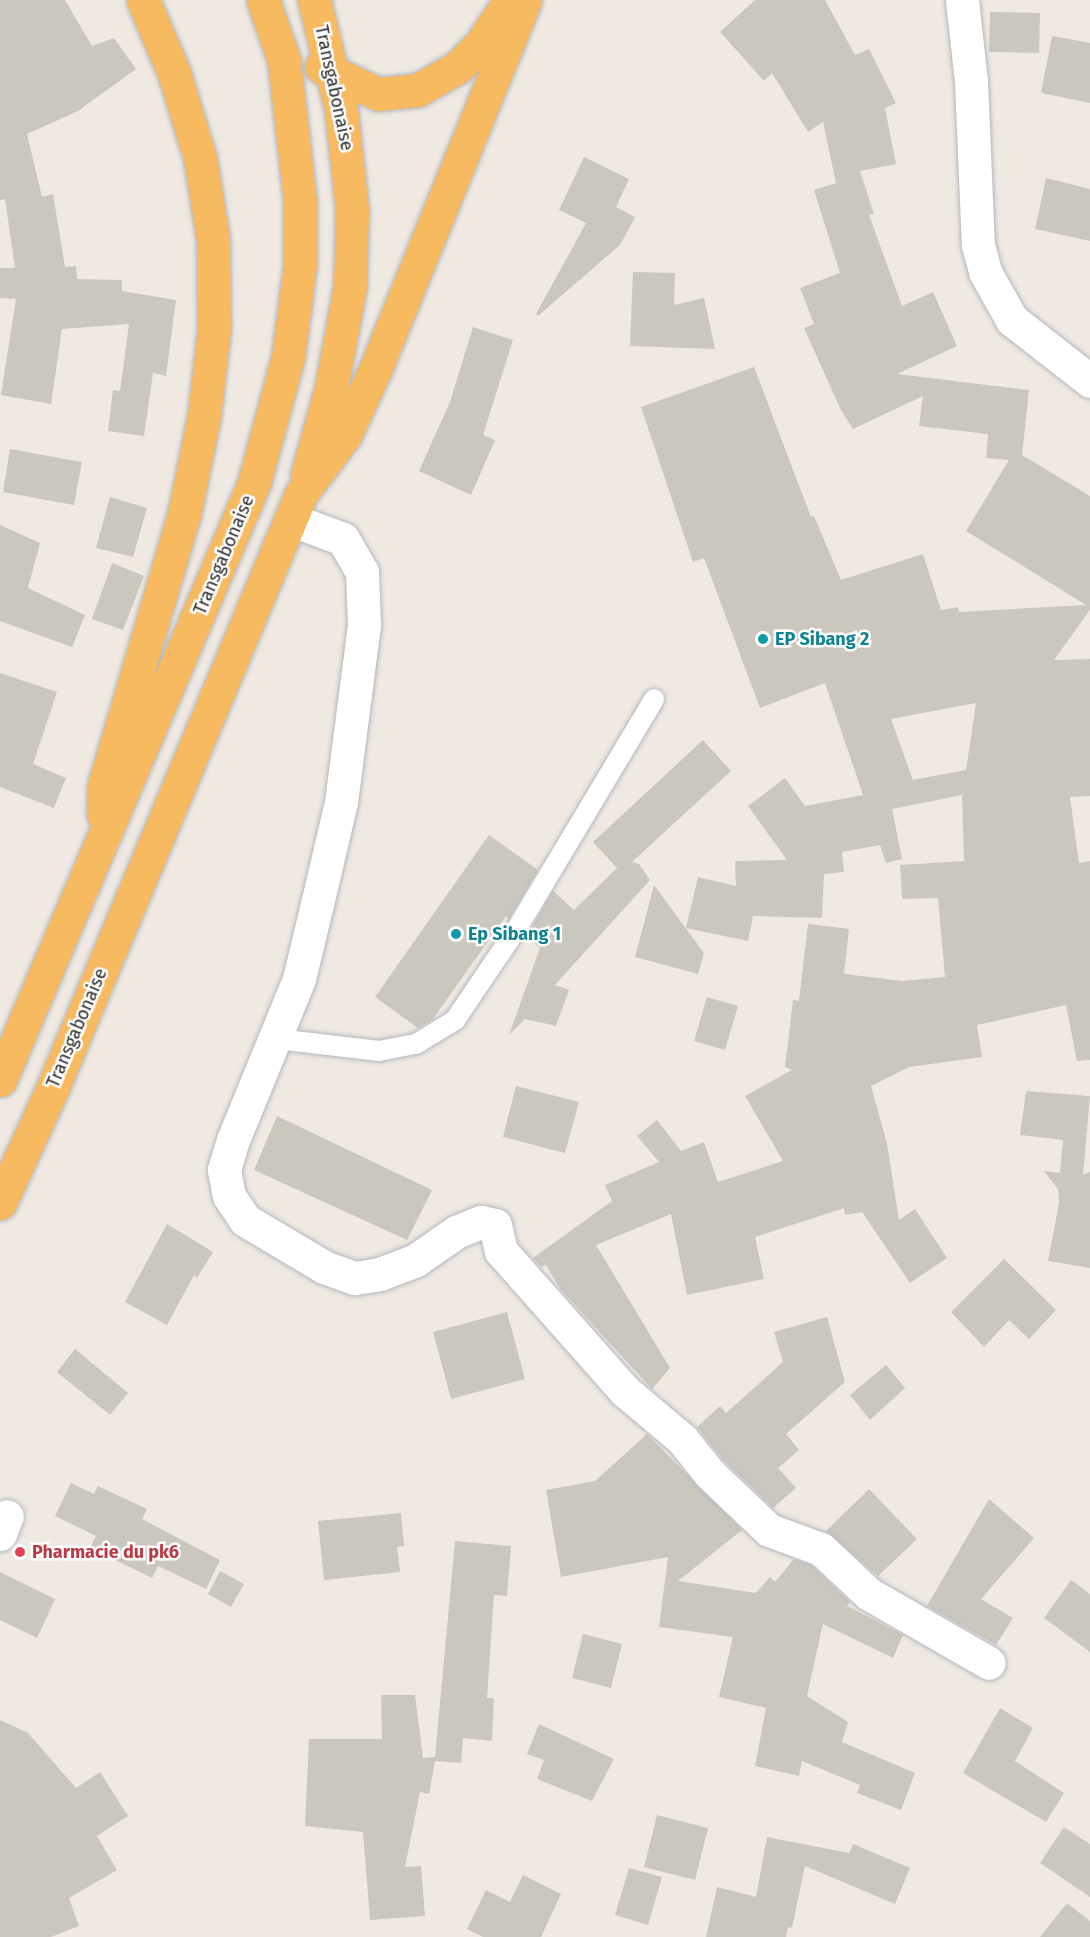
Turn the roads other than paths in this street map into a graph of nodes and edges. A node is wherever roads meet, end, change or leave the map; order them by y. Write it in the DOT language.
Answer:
graph roads {
  1 [pos="143,0"];
  2 [pos="263,0"];
  3 [pos="277,0"];
  4 [pos="314,0"];
  5 [pos="510,0"];
  6 [pos="525,0"];
  7 [pos="962,0"];
  8 [pos="335,76"];
  9 [pos="1090,381"];
  10 [pos="297,507"];
  11 [pos="654,699"];
  12 [pos="102,843"];
  13 [pos="277,1039"];
  14 [pos="0,1080"];
  15 [pos="0,1203"];
  16 [pos="989,1663"];
  1 -- 12 [label="highway"];
  2 -- 12 [label="highway, Transgabonaise"];
  3 -- 8 [label="highway"];
  4 -- 8 [label="highway, Transgabonaise"];
  5 -- 8 [label="highway"];
  6 -- 10 [label="highway"];
  7 -- 9 [label="street"];
  8 -- 10 [label="highway, Transgabonaise"];
  10 -- 13 [label="street"];
  10 -- 15 [label="highway, Transgabonaise"];
  11 -- 13 [label="lane"];
  12 -- 14 [label="highway, Transgabonaise"];
  13 -- 16 [label="street"];
}
